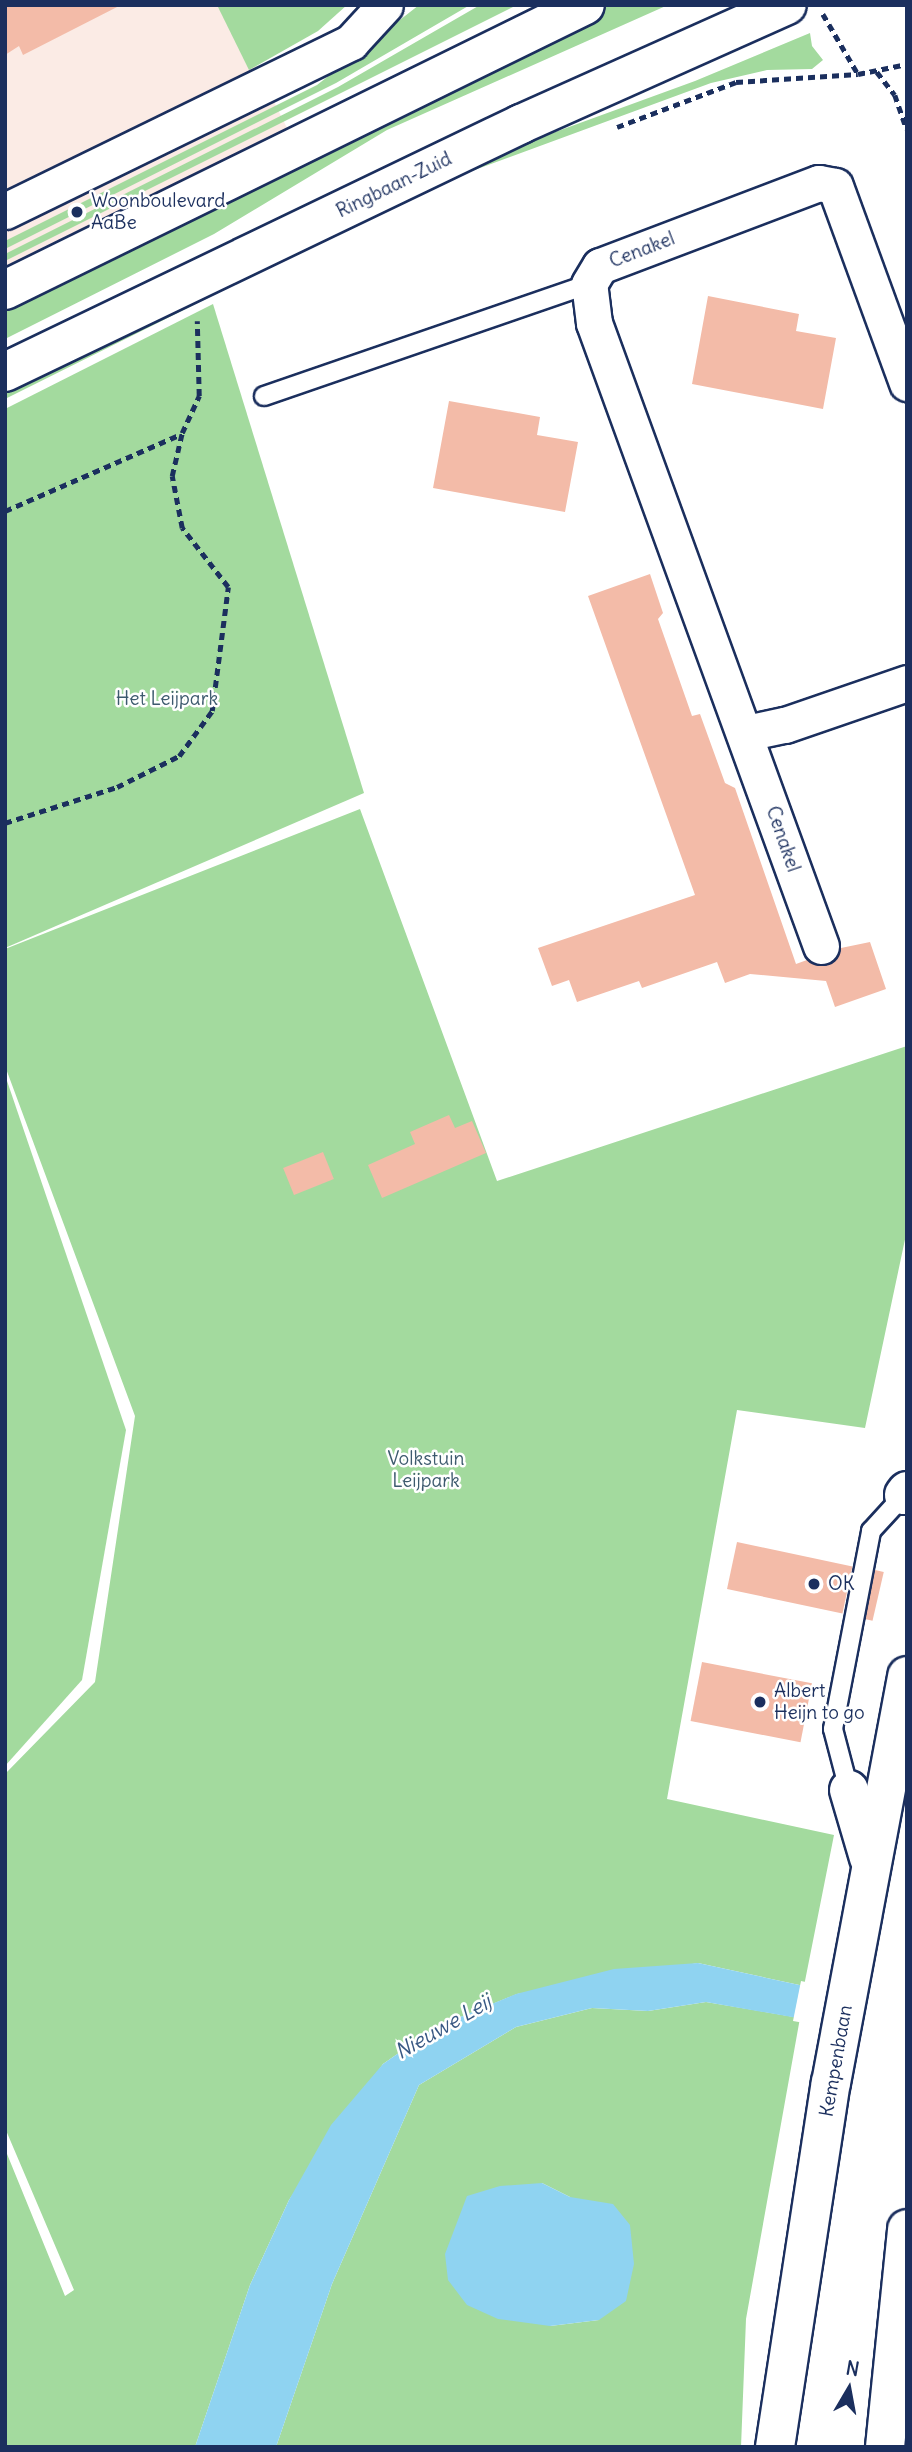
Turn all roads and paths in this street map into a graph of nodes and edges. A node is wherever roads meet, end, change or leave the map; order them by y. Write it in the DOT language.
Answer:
graph roads {
  1 [pos="385,5"];
  2 [pos="584,5"];
  3 [pos="787,5"];
  4 [pos="820,5"];
  5 [pos="907,64"];
  6 [pos="877,72"];
  7 [pos="858,74"];
  8 [pos="907,129"];
  9 [pos="607,131"];
  10 [pos="5,211"];
  11 [pos="589,284"];
  12 [pos="5,290"];
  13 [pos="196,314"];
  14 [pos="5,372"];
  15 [pos="907,383"];
  16 [pos="264,396"];
  17 [pos="182,433"];
  18 [pos="5,511"];
  19 [pos="907,682"];
  20 [pos="746,733"];
  21 [pos="5,823"];
  22 [pos="821,946"];
  23 [pos="905,1493"];
  24 [pos="907,1676"];
  25 [pos="849,1790"];
  26 [pos="872,1867"];
  27 [pos="907,2229"];
  28 [pos="775,2447"];
  29 [pos="884,2447"];
  1 -- 10 [label="street"];
  2 -- 12 [label="main road"];
  3 -- 14 [label="main road, Ringbaan-Zuid"];
  4 -- 7 [label="path"];
  5 -- 6 [label="path"];
  6 -- 7 [label="path"];
  6 -- 8 [label="path"];
  7 -- 9 [label="path"];
  11 -- 15 [label="street, Cenakel"];
  11 -- 16 [label="lane"];
  11 -- 20 [label="street, Cenakel"];
  13 -- 17 [label="path"];
  17 -- 18 [label="path"];
  17 -- 21 [label="path"];
  19 -- 20 [label="street"];
  20 -- 22 [label="street, Cenakel"];
  23 -- 25 [label="lane"];
  24 -- 26 [label="main road, Kempenbaan"];
  25 -- 26 [label="main road"];
  26 -- 28 [label="main road, Kempenbaan"];
  27 -- 29 [label="main road"];
}
